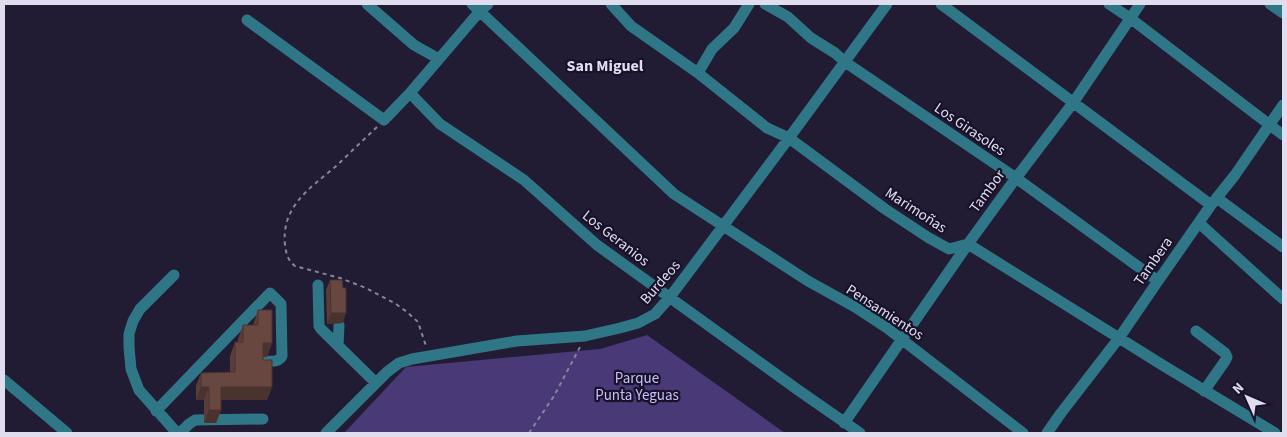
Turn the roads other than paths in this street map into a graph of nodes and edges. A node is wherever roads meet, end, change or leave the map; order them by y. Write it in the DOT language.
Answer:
graph roads {
  1 [pos="367,4"];
  2 [pos="611,4"];
  3 [pos="749,4"];
  4 [pos="765,4"];
  5 [pos="887,4"];
  6 [pos="942,4"];
  7 [pos="1109,4"];
  8 [pos="1140,4"];
  9 [pos="1270,4"];
  10 [pos="480,6"];
  11 [pos="1283,13"];
  12 [pos="1130,18"];
  13 [pos="247,20"];
  14 [pos="439,59"];
  15 [pos="845,62"];
  16 [pos="698,73"];
  17 [pos="410,93"];
  18 [pos="1073,103"];
  19 [pos="1283,105"];
  20 [pos="1270,125"];
  21 [pos="1283,135"];
  22 [pos="789,138"];
  23 [pos="1016,178"];
  24 [pos="1214,202"];
  25 [pos="1199,223"];
  26 [pos="723,226"];
  27 [pos="968,244"];
  28 [pos="1283,247"];
  29 [pos="174,275"];
  30 [pos="1158,280"];
  31 [pos="318,286"];
  32 [pos="670,297"];
  33 [pos="1283,299"];
  34 [pos="338,325"];
  35 [pos="1196,331"];
  36 [pos="902,338"];
  37 [pos="1119,338"];
  38 [pos="338,346"];
  39 [pos="264,361"];
  40 [pos="4,380"];
  41 [pos="376,382"];
  42 [pos="1204,391"];
  43 [pos="156,410"];
  44 [pos="263,419"];
  45 [pos="844,423"];
  46 [pos="67,433"];
  47 [pos="179,433"];
  48 [pos="326,433"];
  49 [pos="860,433"];
  50 [pos="1023,433"];
  51 [pos="1047,433"];
  52 [pos="1275,433"];
  1 -- 14 [label="street"];
  2 -- 16 [label="street, Marimoñas"];
  3 -- 16 [label="street"];
  4 -- 15 [label="street, Los Girasoles"];
  5 -- 15 [label="street, Burdeos"];
  6 -- 18 [label="street"];
  7 -- 12 [label="street"];
  8 -- 12 [label="street, Tambor"];
  9 -- 11 [label="street"];
  10 -- 14 [label="street"];
  10 -- 26 [label="street, Pensamientos"];
  12 -- 18 [label="street, Tambor"];
  12 -- 20 [label="street"];
  13 -- 17 [label="street"];
  14 -- 17 [label="street"];
  15 -- 22 [label="street, Burdeos"];
  15 -- 23 [label="street, Los Girasoles"];
  16 -- 22 [label="street, Marimoñas"];
  17 -- 32 [label="street, Los Geranios"];
  18 -- 23 [label="street, Tambor"];
  18 -- 24 [label="street"];
  19 -- 20 [label="street, Tambera"];
  20 -- 21 [label="street"];
  20 -- 24 [label="street, Tambera"];
  22 -- 26 [label="street, Burdeos"];
  22 -- 27 [label="street, Marimoñas"];
  23 -- 27 [label="street, Tambor"];
  23 -- 30 [label="street, Los Girasoles"];
  24 -- 25 [label="street, Tambera"];
  24 -- 28 [label="street"];
  25 -- 30 [label="street, Tambera"];
  25 -- 33 [label="street"];
  26 -- 32 [label="street, Burdeos"];
  26 -- 36 [label="street, Pensamientos"];
  27 -- 36 [label="street, Tambor"];
  27 -- 37 [label="street"];
  29 -- 43 [label="street"];
  30 -- 37 [label="street, Tambera"];
  31 -- 38 [label="street"];
  32 -- 41 [label="street, Burdeos"];
  32 -- 45 [label="street, Los Geranios"];
  34 -- 38 [label="street"];
  35 -- 42 [label="street"];
  36 -- 45 [label="street, Tambor"];
  36 -- 50 [label="street, Pensamientos"];
  37 -- 42 [label="street"];
  37 -- 51 [label="street, Tambera"];
  38 -- 41 [label="street"];
  39 -- 43 [label="street"];
  40 -- 46 [label="street"];
  41 -- 48 [label="street, Burdeos"];
  42 -- 52 [label="street"];
  43 -- 47 [label="street"];
  44 -- 47 [label="street"];
  45 -- 49 [label="street, Los Geranios"];
}
